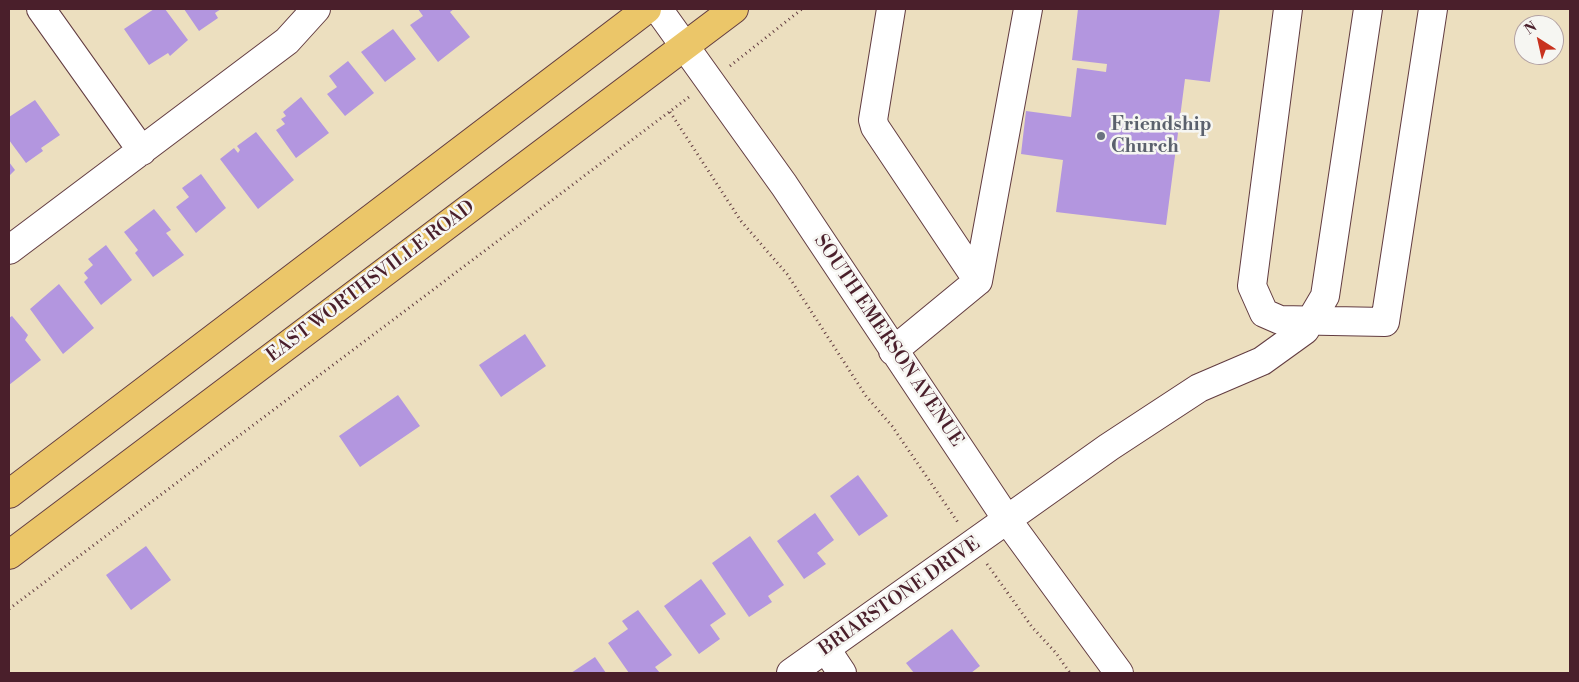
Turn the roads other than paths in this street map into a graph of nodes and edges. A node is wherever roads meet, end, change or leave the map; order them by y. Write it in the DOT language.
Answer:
graph roads {
  1 [pos="41,9"];
  2 [pos="316,9"];
  3 [pos="647,9"];
  4 [pos="658,9"];
  5 [pos="734,9"];
  6 [pos="891,9"];
  7 [pos="1028,9"];
  8 [pos="1288,9"];
  9 [pos="1368,9"];
  10 [pos="1433,9"];
  11 [pos="685,46"];
  12 [pos="142,150"];
  13 [pos="9,250"];
  14 [pos="978,281"];
  15 [pos="1313,320"];
  16 [pos="893,351"];
  17 [pos="9,494"];
  18 [pos="1008,521"];
  19 [pos="9,555"];
  20 [pos="826,649"];
  21 [pos="792,673"];
  22 [pos="842,673"];
  23 [pos="1119,673"];
  1 -- 12 [label="street"];
  2 -- 12 [label="street"];
  3 -- 17 [label="main road"];
  4 -- 11 [label="street, SOUTH EMERSON AVENUE"];
  5 -- 11 [label="main road, EAST WORTHSVILLE ROAD"];
  6 -- 14 [label="street"];
  7 -- 14 [label="street"];
  8 -- 15 [label="street"];
  9 -- 15 [label="street, BRIARSTONE DRIVE"];
  10 -- 15 [label="street"];
  11 -- 16 [label="street, SOUTH EMERSON AVENUE"];
  11 -- 19 [label="main road, EAST WORTHSVILLE ROAD"];
  12 -- 13 [label="street"];
  14 -- 16 [label="street"];
  15 -- 18 [label="street, BRIARSTONE DRIVE"];
  16 -- 18 [label="street, SOUTH EMERSON AVENUE"];
  18 -- 20 [label="street, BRIARSTONE DRIVE"];
  18 -- 23 [label="street, SOUTH EMERSON AVENUE"];
  20 -- 21 [label="street, BRIARSTONE DRIVE"];
  20 -- 22 [label="street"];
}
